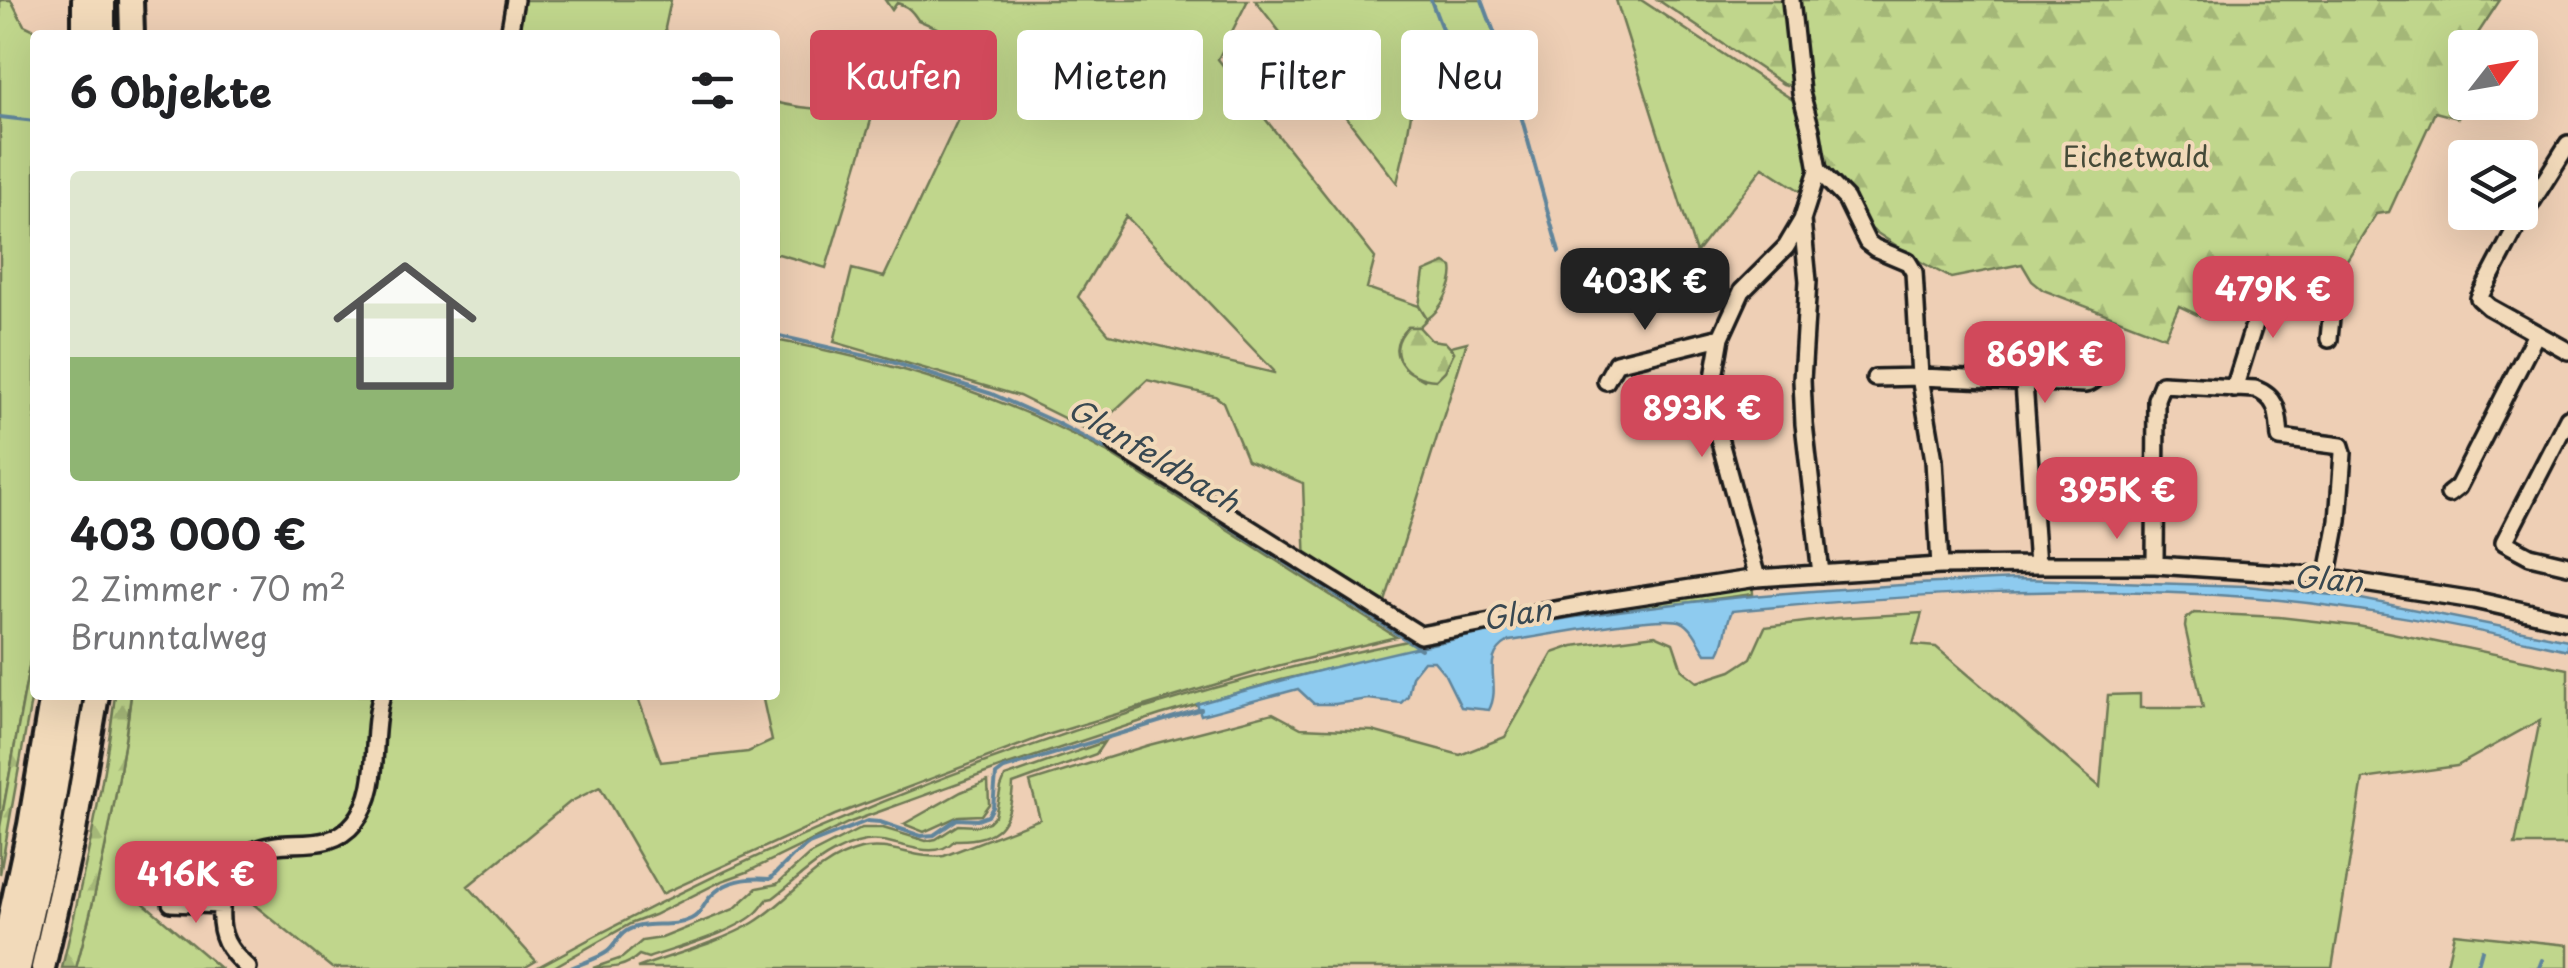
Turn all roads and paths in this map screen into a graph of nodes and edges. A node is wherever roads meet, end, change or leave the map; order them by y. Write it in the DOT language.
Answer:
graph roads {
  1 [pos="84,0"];
  2 [pos="103,0"];
  3 [pos="131,0"];
  4 [pos="515,0"];
  5 [pos="1791,0"];
  6 [pos="84,30"];
  7 [pos="103,30"];
  8 [pos="132,30"];
  9 [pos="511,30"];
  10 [pos="2568,144"];
  11 [pos="1818,170"];
  12 [pos="1802,220"];
  13 [pos="2536,334"];
  14 [pos="1721,338"];
  15 [pos="2328,339"];
  16 [pos="2103,343"];
  17 [pos="2568,351"];
  18 [pos="1920,377"];
  19 [pos="1874,378"];
  20 [pos="1606,381"];
  21 [pos="2024,383"];
  22 [pos="2234,389"];
  23 [pos="2568,418"];
  24 [pos="1115,444"];
  25 [pos="2449,494"];
  26 [pos="2568,564"];
  27 [pos="2037,565"];
  28 [pos="2155,565"];
  29 [pos="1940,566"];
  30 [pos="1821,574"];
  31 [pos="1757,578"];
  32 [pos="2327,578"];
  33 [pos="2568,622"];
  34 [pos="51,700"];
  35 [pos="70,700"];
  36 [pos="96,700"];
  37 [pos="381,700"];
  38 [pos="171,903"];
  39 [pos="222,905"];
  40 [pos="0,964"];
  41 [pos="19,968"];
  42 [pos="43,968"];
  43 [pos="248,968"];
  1 -- 6 [label="highway"];
  2 -- 7 [label="highway"];
  3 -- 8 [label="highway"];
  4 -- 9 [label="street"];
  5 -- 11 [label="street"];
  10 -- 13 [label="street"];
  11 -- 12 [label="street"];
  11 -- 18 [label="street"];
  12 -- 14 [label="street"];
  12 -- 30 [label="street"];
  13 -- 17 [label="street"];
  13 -- 25 [label="street"];
  14 -- 20 [label="street"];
  14 -- 31 [label="street"];
  15 -- 22 [label="street"];
  16 -- 21 [label="street"];
  18 -- 19 [label="street"];
  18 -- 21 [label="street"];
  18 -- 29 [label="street"];
  21 -- 27 [label="street"];
  22 -- 28 [label="street"];
  22 -- 32 [label="street"];
  23 -- 26 [label="street"];
  24 -- 31 [label="street"];
  27 -- 28 [label="street"];
  27 -- 29 [label="street"];
  28 -- 32 [label="street"];
  29 -- 30 [label="street"];
  30 -- 31 [label="street"];
  32 -- 33 [label="street"];
  34 -- 40 [label="highway"];
  35 -- 41 [label="highway"];
  36 -- 42 [label="highway"];
  37 -- 39 [label="street"];
  38 -- 39 [label="street"];
  39 -- 43 [label="street"];
}
